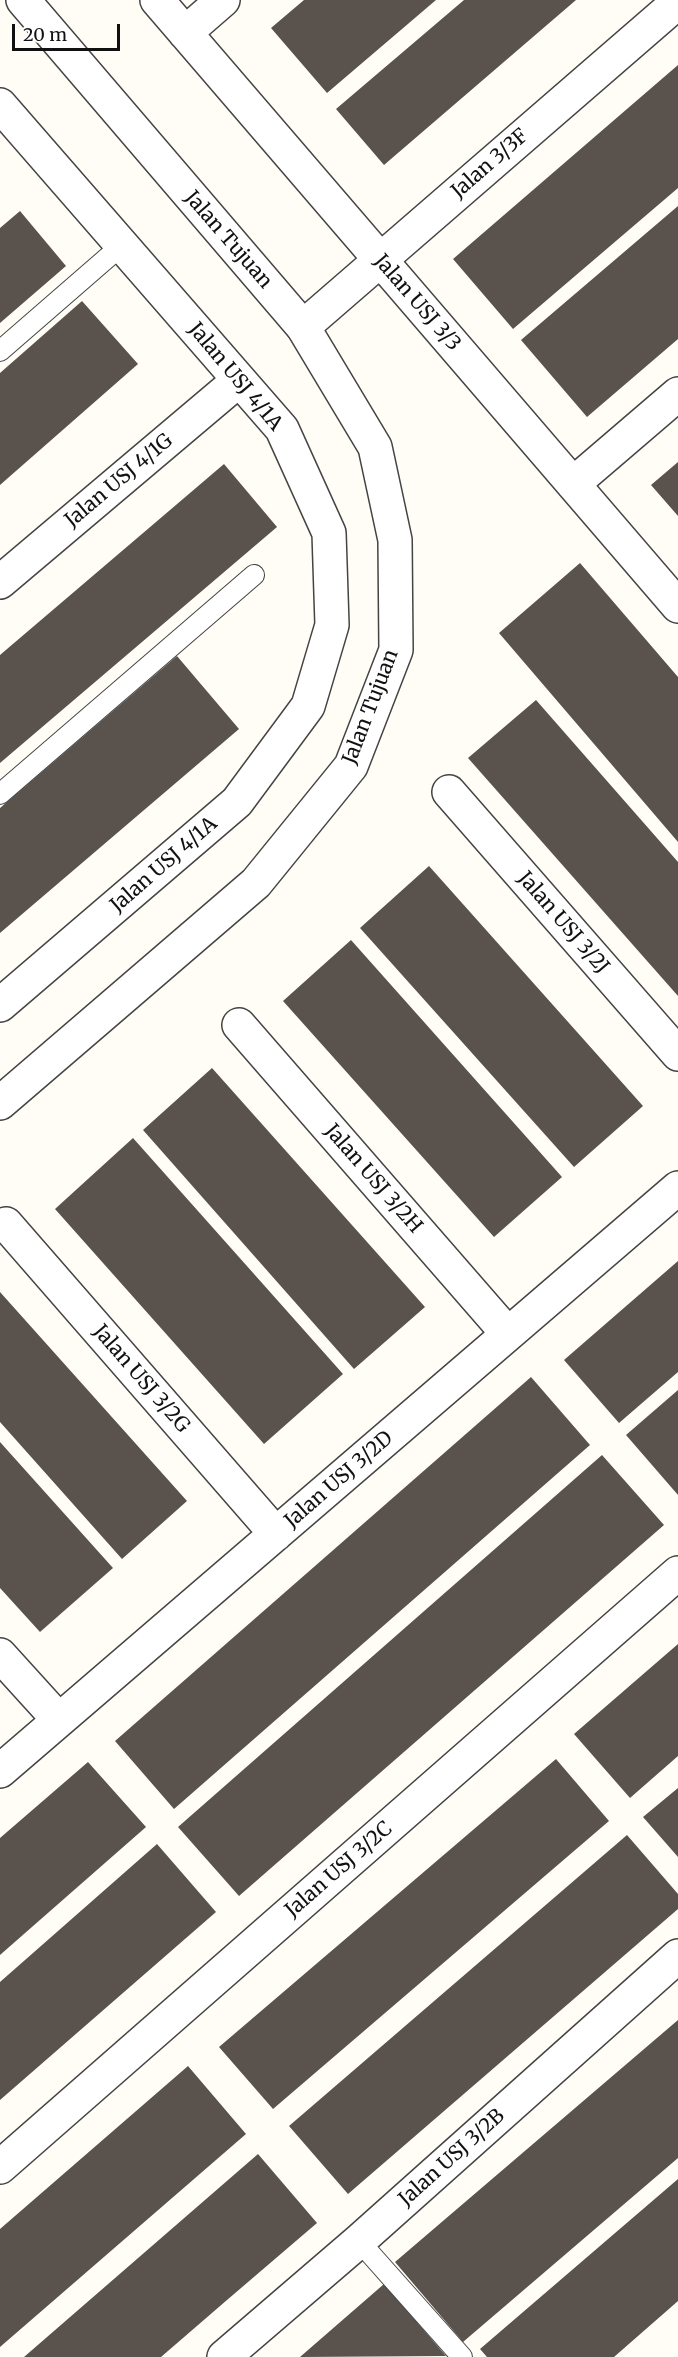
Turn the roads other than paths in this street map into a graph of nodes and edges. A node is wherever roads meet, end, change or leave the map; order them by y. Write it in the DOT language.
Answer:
graph roads {
  1 [pos="23,0"];
  2 [pos="157,0"];
  3 [pos="223,0"];
  4 [pos="678,2"];
  5 [pos="185,33"];
  6 [pos="6,122"];
  7 [pos="122,245"];
  8 [pos="380,260"];
  9 [pos="303,327"];
  10 [pos="0,351"];
  11 [pos="239,380"];
  12 [pos="678,394"];
  13 [pos="573,484"];
  14 [pos="254,575"];
  15 [pos="0,582"];
  16 [pos="678,606"];
  17 [pos="449,792"];
  18 [pos="0,794"];
  19 [pos="0,1005"];
  20 [pos="239,1024"];
  21 [pos="678,1054"];
  22 [pos="0,1103"];
  23 [pos="678,1188"];
  24 [pos="6,1224"];
  25 [pos="508,1334"];
  26 [pos="276,1534"];
  27 [pos="678,1573"];
  28 [pos="0,1655"];
  29 [pos="59,1720"];
  30 [pos="0,1771"];
  31 [pos="678,1956"];
  32 [pos="0,2167"];
  33 [pos="359,2241"];
  34 [pos="224,2357"];
  35 [pos="462,2357"];
  1 -- 9 [label="street, Jalan Tujuan"];
  2 -- 5 [label="street, Jalan USJ 3/3"];
  3 -- 5 [label="street"];
  4 -- 8 [label="street, Jalan 3/3F"];
  5 -- 8 [label="street, Jalan USJ 3/3"];
  6 -- 7 [label="street, Jalan USJ 4/1A"];
  7 -- 10 [label="lane"];
  7 -- 11 [label="street, Jalan USJ 4/1A"];
  8 -- 9 [label="street, Jalan 3/3F"];
  8 -- 13 [label="street, Jalan USJ 3/3"];
  9 -- 22 [label="street, Jalan Tujuan"];
  11 -- 15 [label="street, Jalan USJ 4/1G"];
  11 -- 19 [label="street, Jalan USJ 4/1A"];
  12 -- 13 [label="street"];
  13 -- 16 [label="street, Jalan USJ 3/3"];
  14 -- 18 [label="lane"];
  17 -- 21 [label="street, Jalan USJ 3/2J"];
  20 -- 25 [label="street, Jalan USJ 3/2H"];
  23 -- 25 [label="street, Jalan USJ 3/2D"];
  24 -- 26 [label="street, Jalan USJ 3/2G"];
  25 -- 26 [label="street, Jalan USJ 3/2D"];
  26 -- 29 [label="street, Jalan USJ 3/2D"];
  27 -- 32 [label="street, Jalan USJ 3/2C"];
  28 -- 29 [label="street"];
  29 -- 30 [label="street, Jalan USJ 3/2D"];
  31 -- 33 [label="street, Jalan USJ 3/2B"];
  33 -- 34 [label="street, Jalan USJ 3/2B"];
  33 -- 35 [label="lane"];
}
